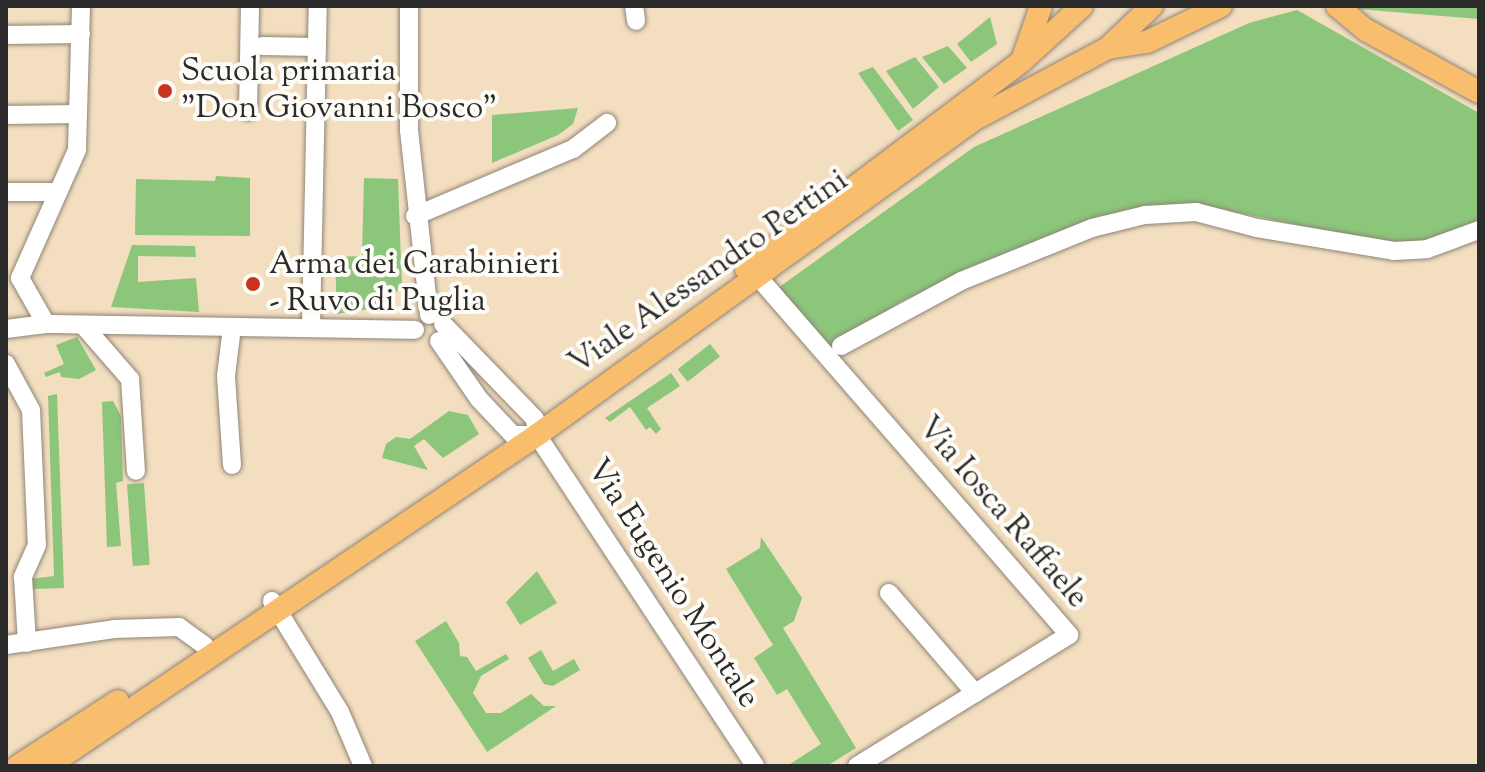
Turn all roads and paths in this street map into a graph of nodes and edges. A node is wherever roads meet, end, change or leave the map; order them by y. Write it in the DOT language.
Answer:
graph roads {
  1 [pos="81,6"];
  2 [pos="250,6"];
  3 [pos="318,6"];
  4 [pos="409,6"];
  5 [pos="1041,6"];
  6 [pos="1082,6"];
  7 [pos="1152,6"];
  8 [pos="1221,6"];
  9 [pos="1337,6"];
  10 [pos="81,34"];
  11 [pos="6,35"];
  12 [pos="262,46"];
  13 [pos="317,47"];
  14 [pos="1108,48"];
  15 [pos="1022,61"];
  16 [pos="1479,92"];
  17 [pos="248,111"];
  18 [pos="78,114"];
  19 [pos="6,115"];
  20 [pos="607,123"];
  21 [pos="6,192"];
  22 [pos="58,192"];
  23 [pos="415,216"];
  24 [pos="1479,230"];
  25 [pos="13,275"];
  26 [pos="759,278"];
  27 [pos="46,324"];
  28 [pos="83,325"];
  29 [pos="232,327"];
  30 [pos="437,327"];
  31 [pos="311,328"];
  32 [pos="6,329"];
  33 [pos="415,330"];
  34 [pos="841,346"];
  35 [pos="6,364"];
  36 [pos="536,427"];
  37 [pos="513,435"];
  38 [pos="232,465"];
  39 [pos="136,471"];
  40 [pos="301,590"];
  41 [pos="889,593"];
  42 [pos="281,615"];
  43 [pos="219,642"];
  44 [pos="27,643"];
  45 [pos="6,645"];
  46 [pos="975,693"];
  47 [pos="18,766"];
  48 [pos="48,766"];
  49 [pos="363,766"];
  50 [pos="755,766"];
  51 [pos="857,766"];
  1 -- 10 [label="street"];
  2 -- 17 [label="street"];
  3 -- 13 [label="street"];
  4 -- 23 [label="street"];
  5 -- 15 [label="main road"];
  6 -- 15 [label="main road, Viale Alessandro Pertini"];
  7 -- 14 [label="main road, Viale Alessandro Pertini"];
  8 -- 14 [label="main road"];
  9 -- 16 [label="main road"];
  10 -- 11 [label="street"];
  10 -- 18 [label="street"];
  12 -- 13 [label="street"];
  13 -- 31 [label="street"];
  14 -- 26 [label="main road, Viale Alessandro Pertini"];
  15 -- 36 [label="main road, Viale Alessandro Pertini"];
  18 -- 19 [label="street"];
  18 -- 22 [label="street"];
  20 -- 23 [label="street"];
  21 -- 22 [label="street"];
  22 -- 25 [label="street"];
  23 -- 30 [label="street"];
  24 -- 34 [label="street"];
  25 -- 27 [label="street"];
  26 -- 36 [label="main road, Viale Alessandro Pertini"];
  26 -- 46 [label="street, Via Iosca Raffaele"];
  27 -- 28 [label="street"];
  27 -- 32 [label="street"];
  28 -- 29 [label="street"];
  28 -- 39 [label="street"];
  29 -- 31 [label="street"];
  29 -- 38 [label="street"];
  30 -- 33 [label="street"];
  30 -- 33 [label="street"];
  30 -- 36 [label="street, Via Eugenio Montale"];
  30 -- 37 [label="street"];
  31 -- 33 [label="street"];
  35 -- 44 [label="street"];
  36 -- 37 [label="main road"];
  36 -- 40 [label="main road, Viale Alessandro Pertini"];
  36 -- 50 [label="street, Via Eugenio Montale"];
  37 -- 40 [label="main road"];
  40 -- 42 [label="main road"];
  41 -- 46 [label="street"];
  42 -- 43 [label="main road"];
  42 -- 49 [label="street"];
  43 -- 44 [label="street"];
  43 -- 47 [label="main road"];
  43 -- 48 [label="main road"];
  44 -- 45 [label="street"];
  46 -- 51 [label="street, Via Iosca Raffaele"];
}
